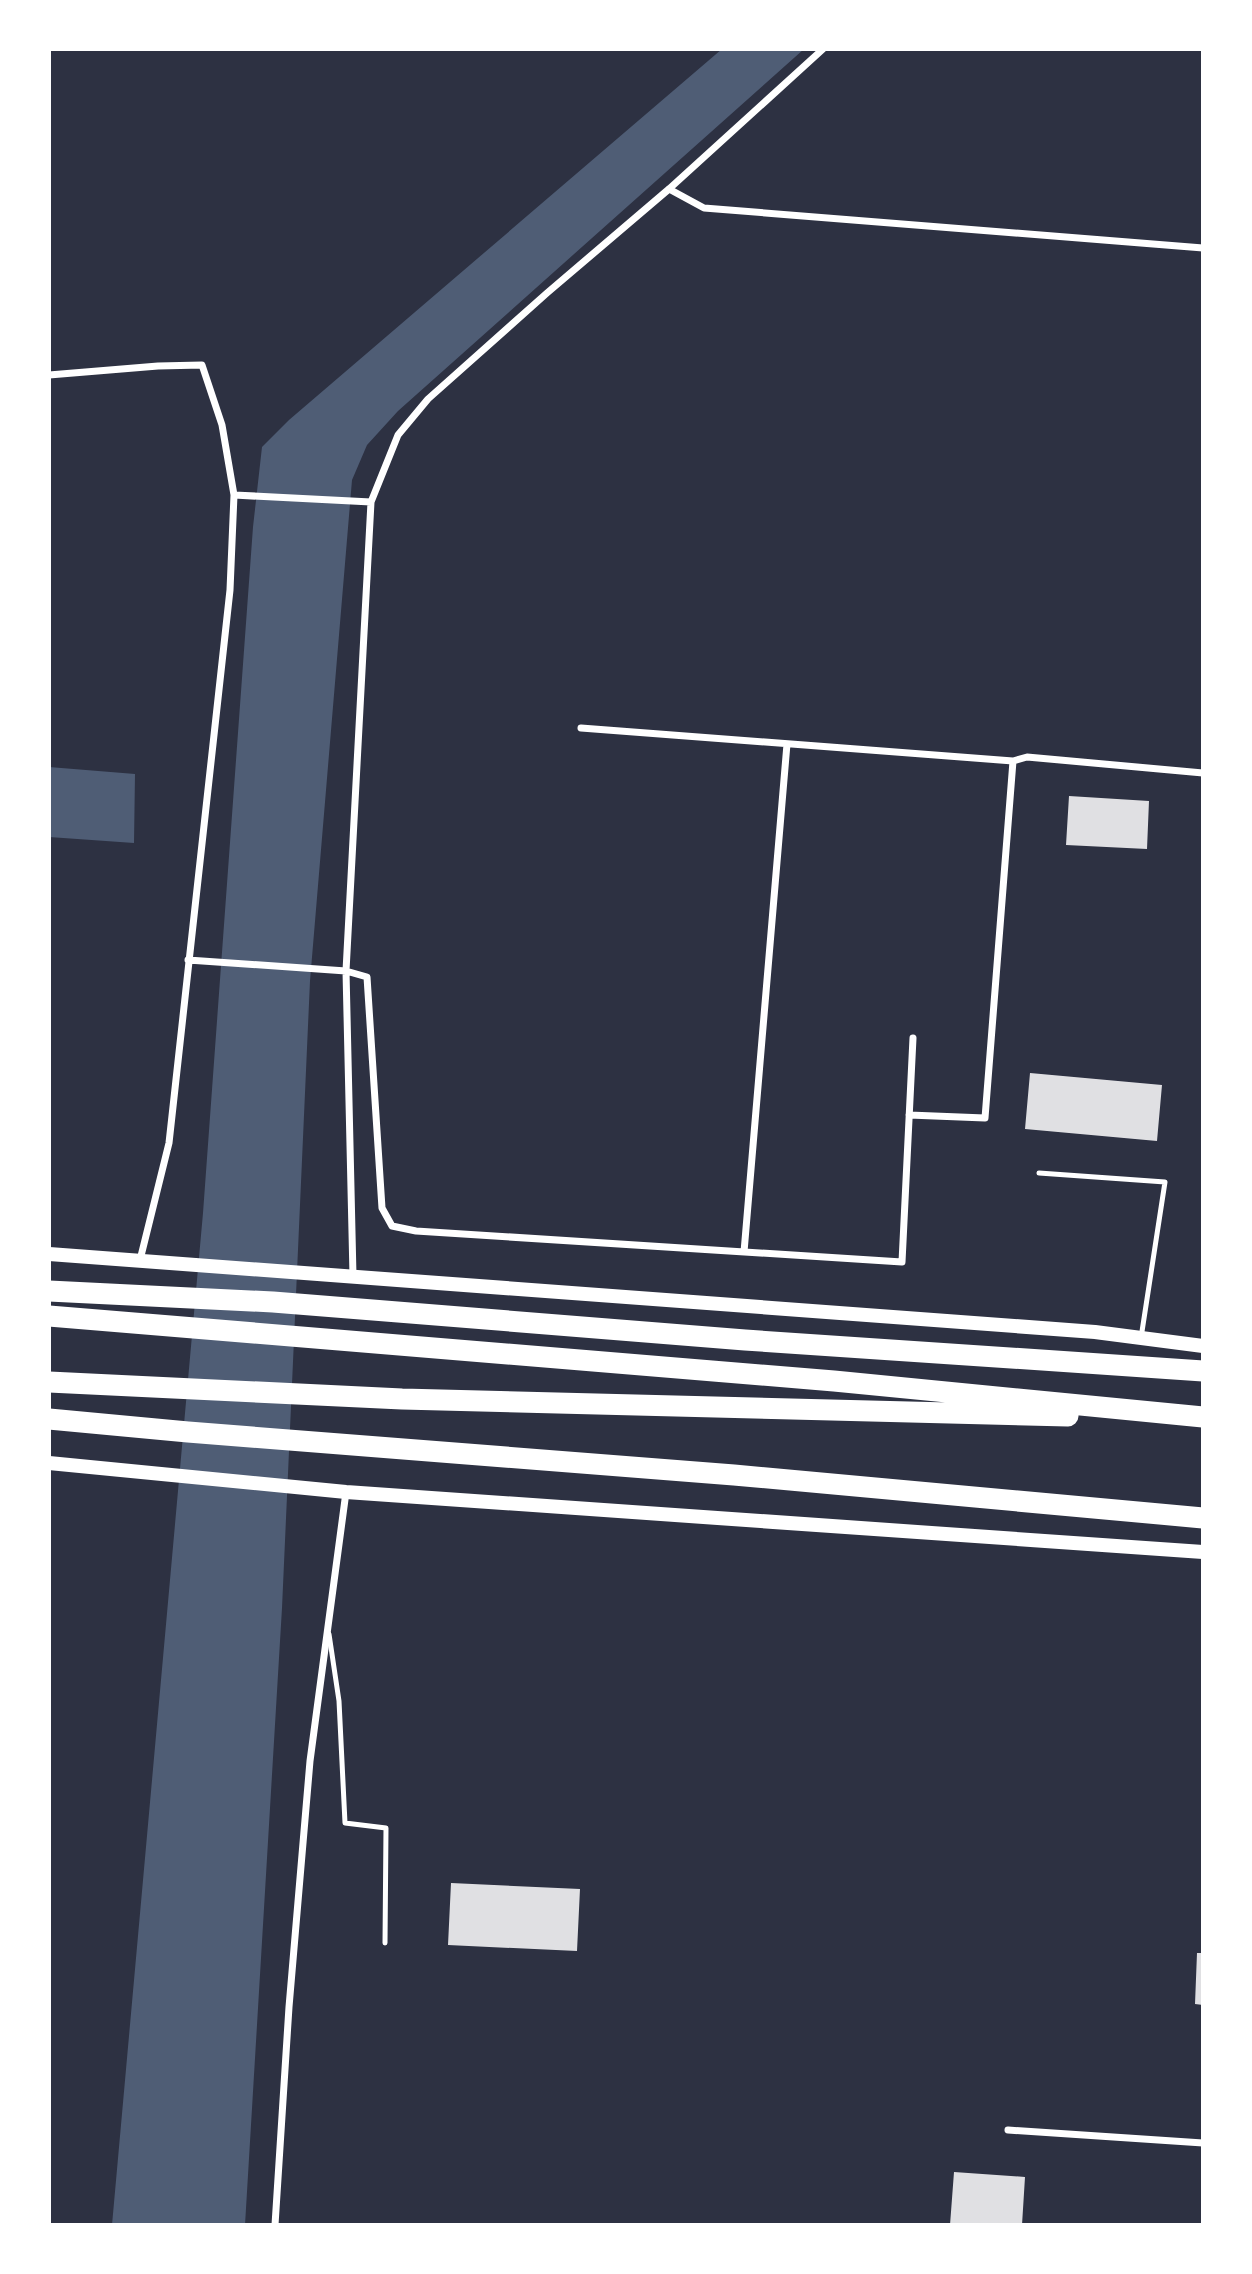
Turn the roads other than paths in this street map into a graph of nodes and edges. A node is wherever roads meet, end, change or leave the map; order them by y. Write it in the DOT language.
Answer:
graph roads {
  1 [pos="823,49"];
  2 [pos="669,189"];
  3 [pos="1203,248"];
  4 [pos="49,376"];
  5 [pos="234,495"];
  6 [pos="371,502"];
  7 [pos="581,728"];
  8 [pos="787,744"];
  9 [pos="1013,761"];
  10 [pos="1203,773"];
  11 [pos="188,960"];
  12 [pos="346,971"];
  13 [pos="913,1038"];
  14 [pos="909,1115"];
  15 [pos="1040,1173"];
  16 [pos="744,1252"];
  17 [pos="49,1254"];
  18 [pos="147,1260"];
  19 [pos="346,1275"];
  20 [pos="49,1291"];
  21 [pos="49,1317"];
  22 [pos="1141,1338"];
  23 [pos="1203,1346"];
  24 [pos="1203,1371"];
  25 [pos="49,1382"];
  26 [pos="49,1419"];
  27 [pos="1203,1419"];
  28 [pos="49,1464"];
  29 [pos="346,1492"];
  30 [pos="1203,1518"];
  31 [pos="1203,1552"];
  32 [pos="328,1627"];
  33 [pos="385,1943"];
  34 [pos="1008,2130"];
  35 [pos="1203,2143"];
  36 [pos="275,2225"];
  1 -- 2 [label="street"];
  2 -- 3 [label="street"];
  2 -- 6 [label="street"];
  4 -- 5 [label="street"];
  5 -- 6 [label="street"];
  5 -- 11 [label="street"];
  6 -- 12 [label="street"];
  7 -- 8 [label="street"];
  8 -- 9 [label="street"];
  8 -- 16 [label="street"];
  9 -- 10 [label="street"];
  9 -- 14 [label="street"];
  11 -- 12 [label="street"];
  11 -- 18 [label="street"];
  12 -- 16 [label="street"];
  12 -- 19 [label="street"];
  13 -- 14 [label="street"];
  14 -- 16 [label="street"];
  15 -- 22 [label="lane"];
  17 -- 18 [label="main road"];
  18 -- 19 [label="main road"];
  19 -- 22 [label="main road"];
  20 -- 24 [label="highway"];
  21 -- 27 [label="highway"];
  22 -- 23 [label="main road"];
  25 -- 27 [label="highway"];
  26 -- 30 [label="highway"];
  28 -- 29 [label="main road"];
  29 -- 31 [label="main road"];
  29 -- 32 [label="street"];
  32 -- 33 [label="lane"];
  32 -- 36 [label="street"];
  34 -- 35 [label="street"];
}
